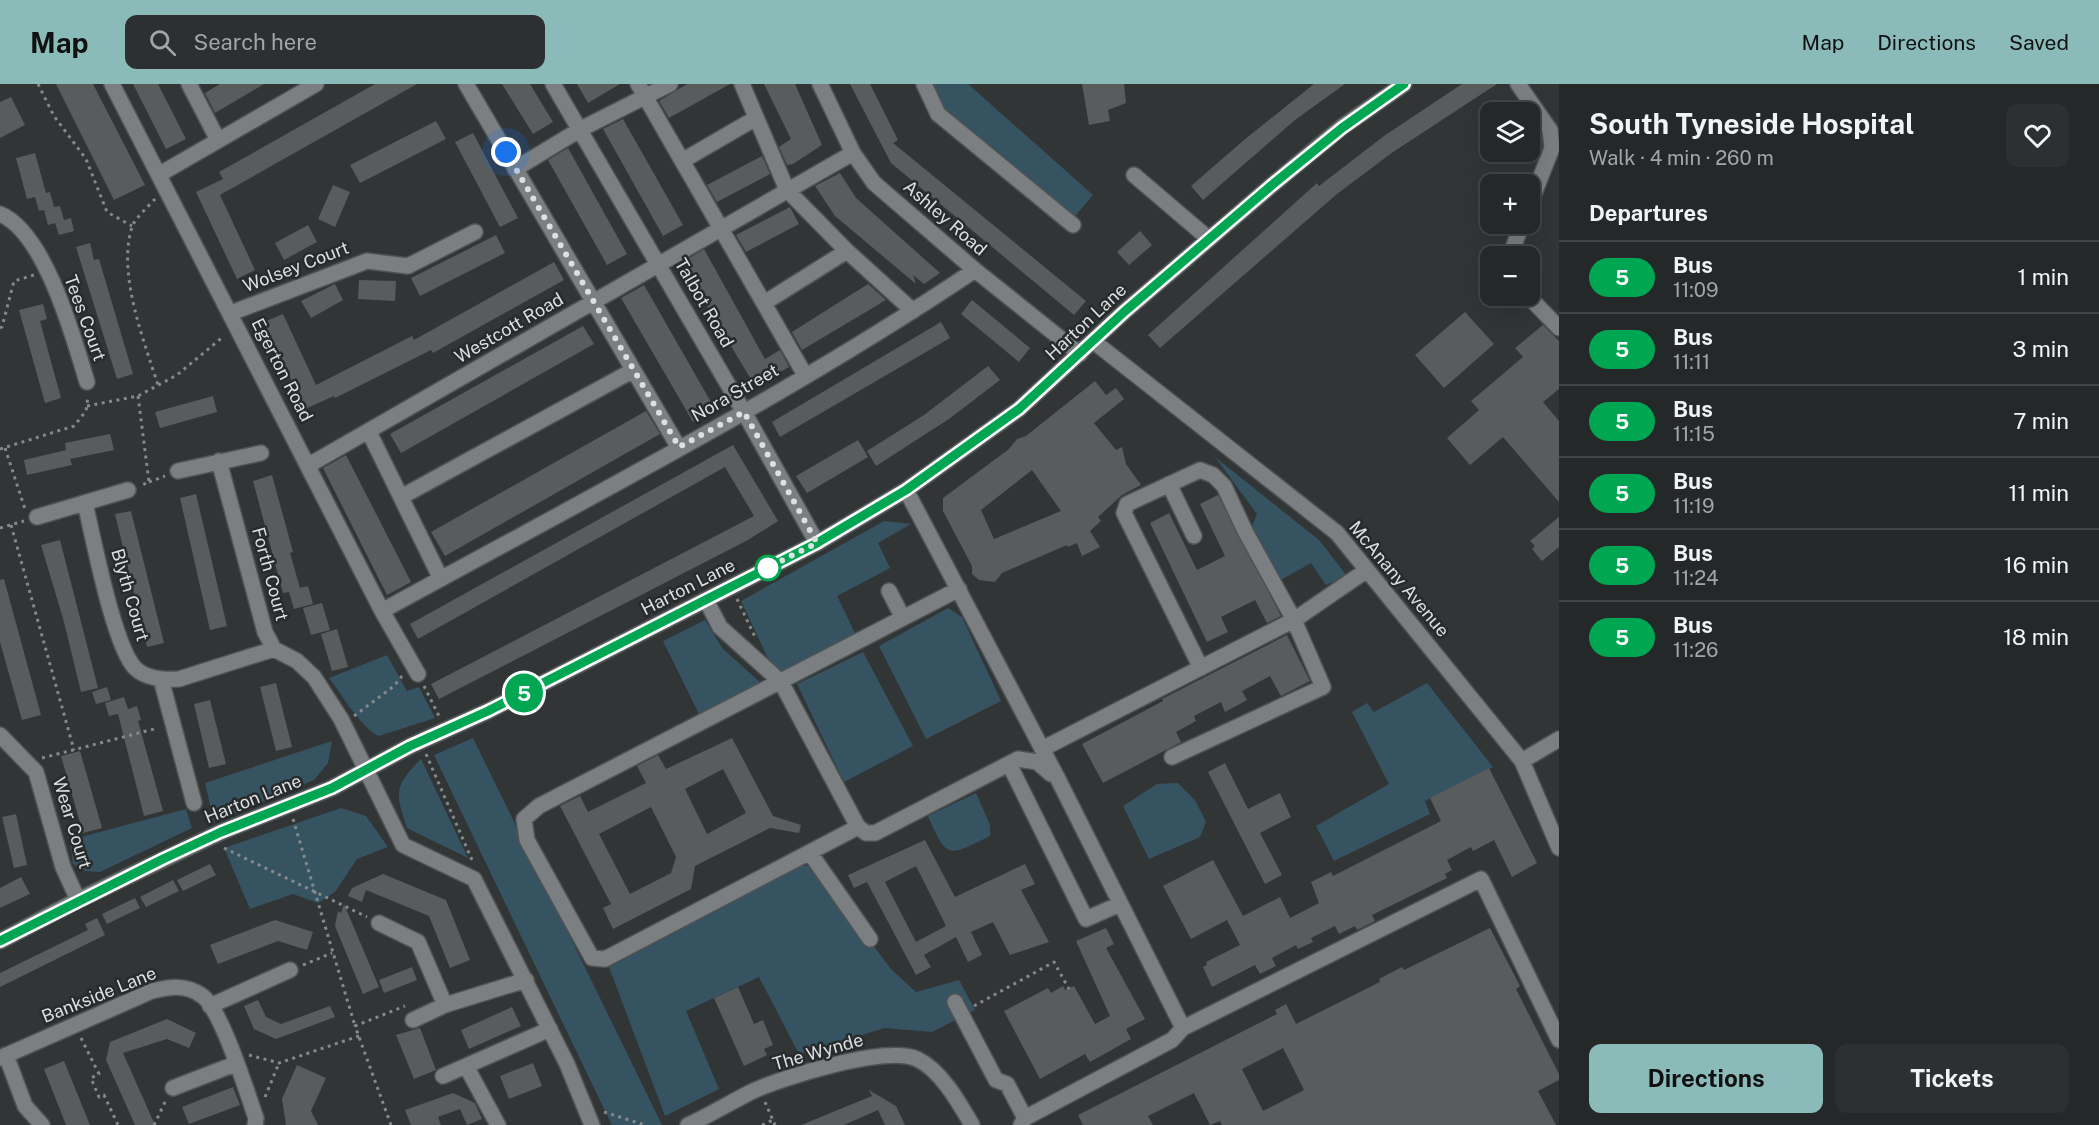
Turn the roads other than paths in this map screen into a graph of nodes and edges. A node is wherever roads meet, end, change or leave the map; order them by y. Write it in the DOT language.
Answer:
graph roads {
  1 [pos="112,84"];
  2 [pos="189,84"];
  3 [pos="316,84"];
  4 [pos="466,84"];
  5 [pos="553,84"];
  6 [pos="670,84"];
  7 [pos="742,84"];
  8 [pos="820,84"];
  9 [pos="924,84"];
  10 [pos="1404,84"];
  11 [pos="1518,84"];
  12 [pos="642,90"];
  13 [pos="756,118"];
  14 [pos="580,129"];
  15 [pos="218,140"];
  16 [pos="853,153"];
  17 [pos="682,161"];
  18 [pos="515,169"];
  19 [pos="1134,175"];
  20 [pos="1540,179"];
  21 [pos="163,181"];
  22 [pos="787,190"];
  23 [pos="0,214"];
  24 [pos="1073,225"];
  25 [pos="719,229"];
  26 [pos="475,232"];
  27 [pos="1209,239"];
  28 [pos="848,251"];
  29 [pos="658,263"];
  30 [pos="975,270"];
  31 [pos="592,302"];
  32 [pos="764,303"];
  33 [pos="1538,306"];
  34 [pos="913,311"];
  35 [pos="233,318"];
  36 [pos="1559,328"];
  37 [pos="1093,341"];
  38 [pos="1080,354"];
  39 [pos="632,370"];
  40 [pos="805,375"];
  41 [pos="87,382"];
  42 [pos="744,412"];
  43 [pos="369,432"];
  44 [pos="679,447"];
  45 [pos="261,453"];
  46 [pos="219,462"];
  47 [pos="309,465"];
  48 [pos="178,471"];
  49 [pos="1169,484"];
  50 [pos="128,490"];
  51 [pos="906,490"];
  52 [pos="401,497"];
  53 [pos="85,503"];
  54 [pos="37,517"];
  55 [pos="1194,536"];
  56 [pos="817,543"];
  57 [pos="1367,570"];
  58 [pos="441,579"];
  59 [pos="959,589"];
  60 [pos="889,591"];
  61 [pos="706,600"];
  62 [pos="382,611"];
  63 [pos="903,618"];
  64 [pos="1294,620"];
  65 [pos="274,649"];
  66 [pos="1201,668"];
  67 [pos="418,674"];
  68 [pos="161,679"];
  69 [pos="781,682"];
  70 [pos="0,735"];
  71 [pos="1559,739"];
  72 [pos="1042,749"];
  73 [pos="1172,756"];
  74 [pos="1522,761"];
  75 [pos="1009,764"];
  76 [pos="364,770"];
  77 [pos="1058,779"];
  78 [pos="194,803"];
  79 [pos="858,827"];
  80 [pos="1559,849"];
  81 [pos="810,853"];
  82 [pos="78,900"];
  83 [pos="1120,904"];
  84 [pos="378,923"];
  85 [pos="870,939"];
  86 [pos="0,941"];
  87 [pos="290,970"];
  88 [pos="526,980"];
  89 [pos="445,1005"];
  90 [pos="210,1006"];
  91 [pos="958,1008"];
  92 [pos="413,1020"];
  93 [pos="1183,1028"];
  94 [pos="550,1029"];
  95 [pos="1559,1040"];
  96 [pos="3,1057"];
  97 [pos="233,1057"];
  98 [pos="466,1066"];
  99 [pos="443,1076"];
  100 [pos="173,1088"];
  101 [pos="1023,1121"];
  102 [pos="256,1122"];
  103 [pos="697,1123"];
  104 [pos="42,1125"];
  105 [pos="498,1125"];
  106 [pos="592,1125"];
  107 [pos="972,1125"];
  1 -- 21 [label="street, Egerton Road"];
  2 -- 15 [label="street"];
  3 -- 15 [label="street"];
  4 -- 18 [label="street"];
  5 -- 14 [label="street, Talbot Road"];
  6 -- 12 [label="street"];
  7 -- 13 [label="street"];
  8 -- 16 [label="street, Ashley Road"];
  9 -- 24 [label="street"];
  10 -- 27 [label="street, Harton Lane"];
  11 -- 20 [label="street"];
  12 -- 14 [label="street"];
  12 -- 17 [label="street"];
  13 -- 17 [label="street"];
  13 -- 22 [label="street"];
  14 -- 18 [label="street"];
  14 -- 29 [label="street, Talbot Road"];
  15 -- 21 [label="street"];
  16 -- 22 [label="street, Westcott Road"];
  16 -- 30 [label="street, Ashley Road"];
  17 -- 25 [label="street"];
  18 -- 31 [label="street"];
  19 -- 27 [label="street"];
  21 -- 35 [label="street, Egerton Road"];
  22 -- 25 [label="street, Westcott Road"];
  22 -- 28 [label="street"];
  23 -- 41 [label="street, Tees Court"];
  25 -- 29 [label="street, Westcott Road"];
  25 -- 32 [label="street"];
  26 -- 35 [label="street, Wolsey Court"];
  27 -- 37 [label="street, Harton Lane"];
  28 -- 32 [label="street"];
  28 -- 34 [label="street"];
  29 -- 31 [label="street, Westcott Road"];
  29 -- 42 [label="street, Talbot Road"];
  30 -- 34 [label="street, Nora Street"];
  30 -- 38 [label="street, Ashley Road"];
  31 -- 39 [label="street"];
  31 -- 43 [label="street, Westcott Road"];
  32 -- 40 [label="street"];
  33 -- 36 [label="street"];
  34 -- 40 [label="street, Nora Street"];
  35 -- 47 [label="street, Egerton Road"];
  37 -- 38 [label="street, Harton Lane"];
  37 -- 57 [label="street, McAnany Avenue"];
  38 -- 51 [label="street, Harton Lane"];
  39 -- 44 [label="street"];
  39 -- 52 [label="street"];
  40 -- 42 [label="street, Nora Street"];
  42 -- 44 [label="street, Nora Street"];
  42 -- 56 [label="street, Talbot Road"];
  43 -- 47 [label="street, Westcott Road"];
  43 -- 52 [label="street"];
  44 -- 58 [label="street, Nora Street"];
  45 -- 46 [label="street"];
  46 -- 48 [label="street"];
  46 -- 65 [label="street, Forth Court"];
  47 -- 62 [label="street, Egerton Road"];
  49 -- 55 [label="street"];
  49 -- 64 [label="street"];
  49 -- 66 [label="street"];
  50 -- 53 [label="street"];
  51 -- 56 [label="street, Harton Lane"];
  51 -- 59 [label="street"];
  52 -- 58 [label="street"];
  53 -- 54 [label="street"];
  53 -- 68 [label="street, Blyth Court"];
  56 -- 61 [label="street, Harton Lane"];
  57 -- 64 [label="street"];
  57 -- 74 [label="street, McAnany Avenue"];
  58 -- 62 [label="street, Nora Street"];
  59 -- 63 [label="street"];
  59 -- 72 [label="street"];
  60 -- 63 [label="street"];
  61 -- 69 [label="street"];
  61 -- 76 [label="street, Harton Lane"];
  62 -- 67 [label="street, Egerton Road"];
  63 -- 69 [label="street"];
  64 -- 66 [label="street"];
  64 -- 73 [label="street"];
  65 -- 68 [label="street"];
  65 -- 76 [label="street, Forth Court"];
  66 -- 72 [label="street"];
  68 -- 78 [label="street"];
  69 -- 79 [label="street"];
  69 -- 81 [label="street"];
  70 -- 82 [label="street, Wear Court"];
  71 -- 74 [label="street"];
  72 -- 77 [label="street"];
  74 -- 80 [label="street, McAnany Avenue"];
  75 -- 77 [label="street"];
  75 -- 79 [label="street"];
  75 -- 83 [label="street"];
  76 -- 82 [label="street, Harton Lane"];
  76 -- 88 [label="street, Forth Court"];
  77 -- 83 [label="street"];
  79 -- 81 [label="street"];
  81 -- 85 [label="street"];
  82 -- 86 [label="street, Harton Lane"];
  83 -- 93 [label="street"];
  84 -- 89 [label="street"];
  87 -- 90 [label="street"];
  88 -- 89 [label="street"];
  88 -- 94 [label="street"];
  89 -- 92 [label="street"];
  90 -- 96 [label="street, Bankside Lane"];
  90 -- 97 [label="street"];
  91 -- 101 [label="street"];
  93 -- 95 [label="street"];
  93 -- 101 [label="street"];
  94 -- 98 [label="street"];
  94 -- 106 [label="street"];
  96 -- 104 [label="street"];
  97 -- 100 [label="street"];
  97 -- 102 [label="street"];
  98 -- 99 [label="street"];
  98 -- 105 [label="street"];
  103 -- 107 [label="street, The Wynde"];
}
